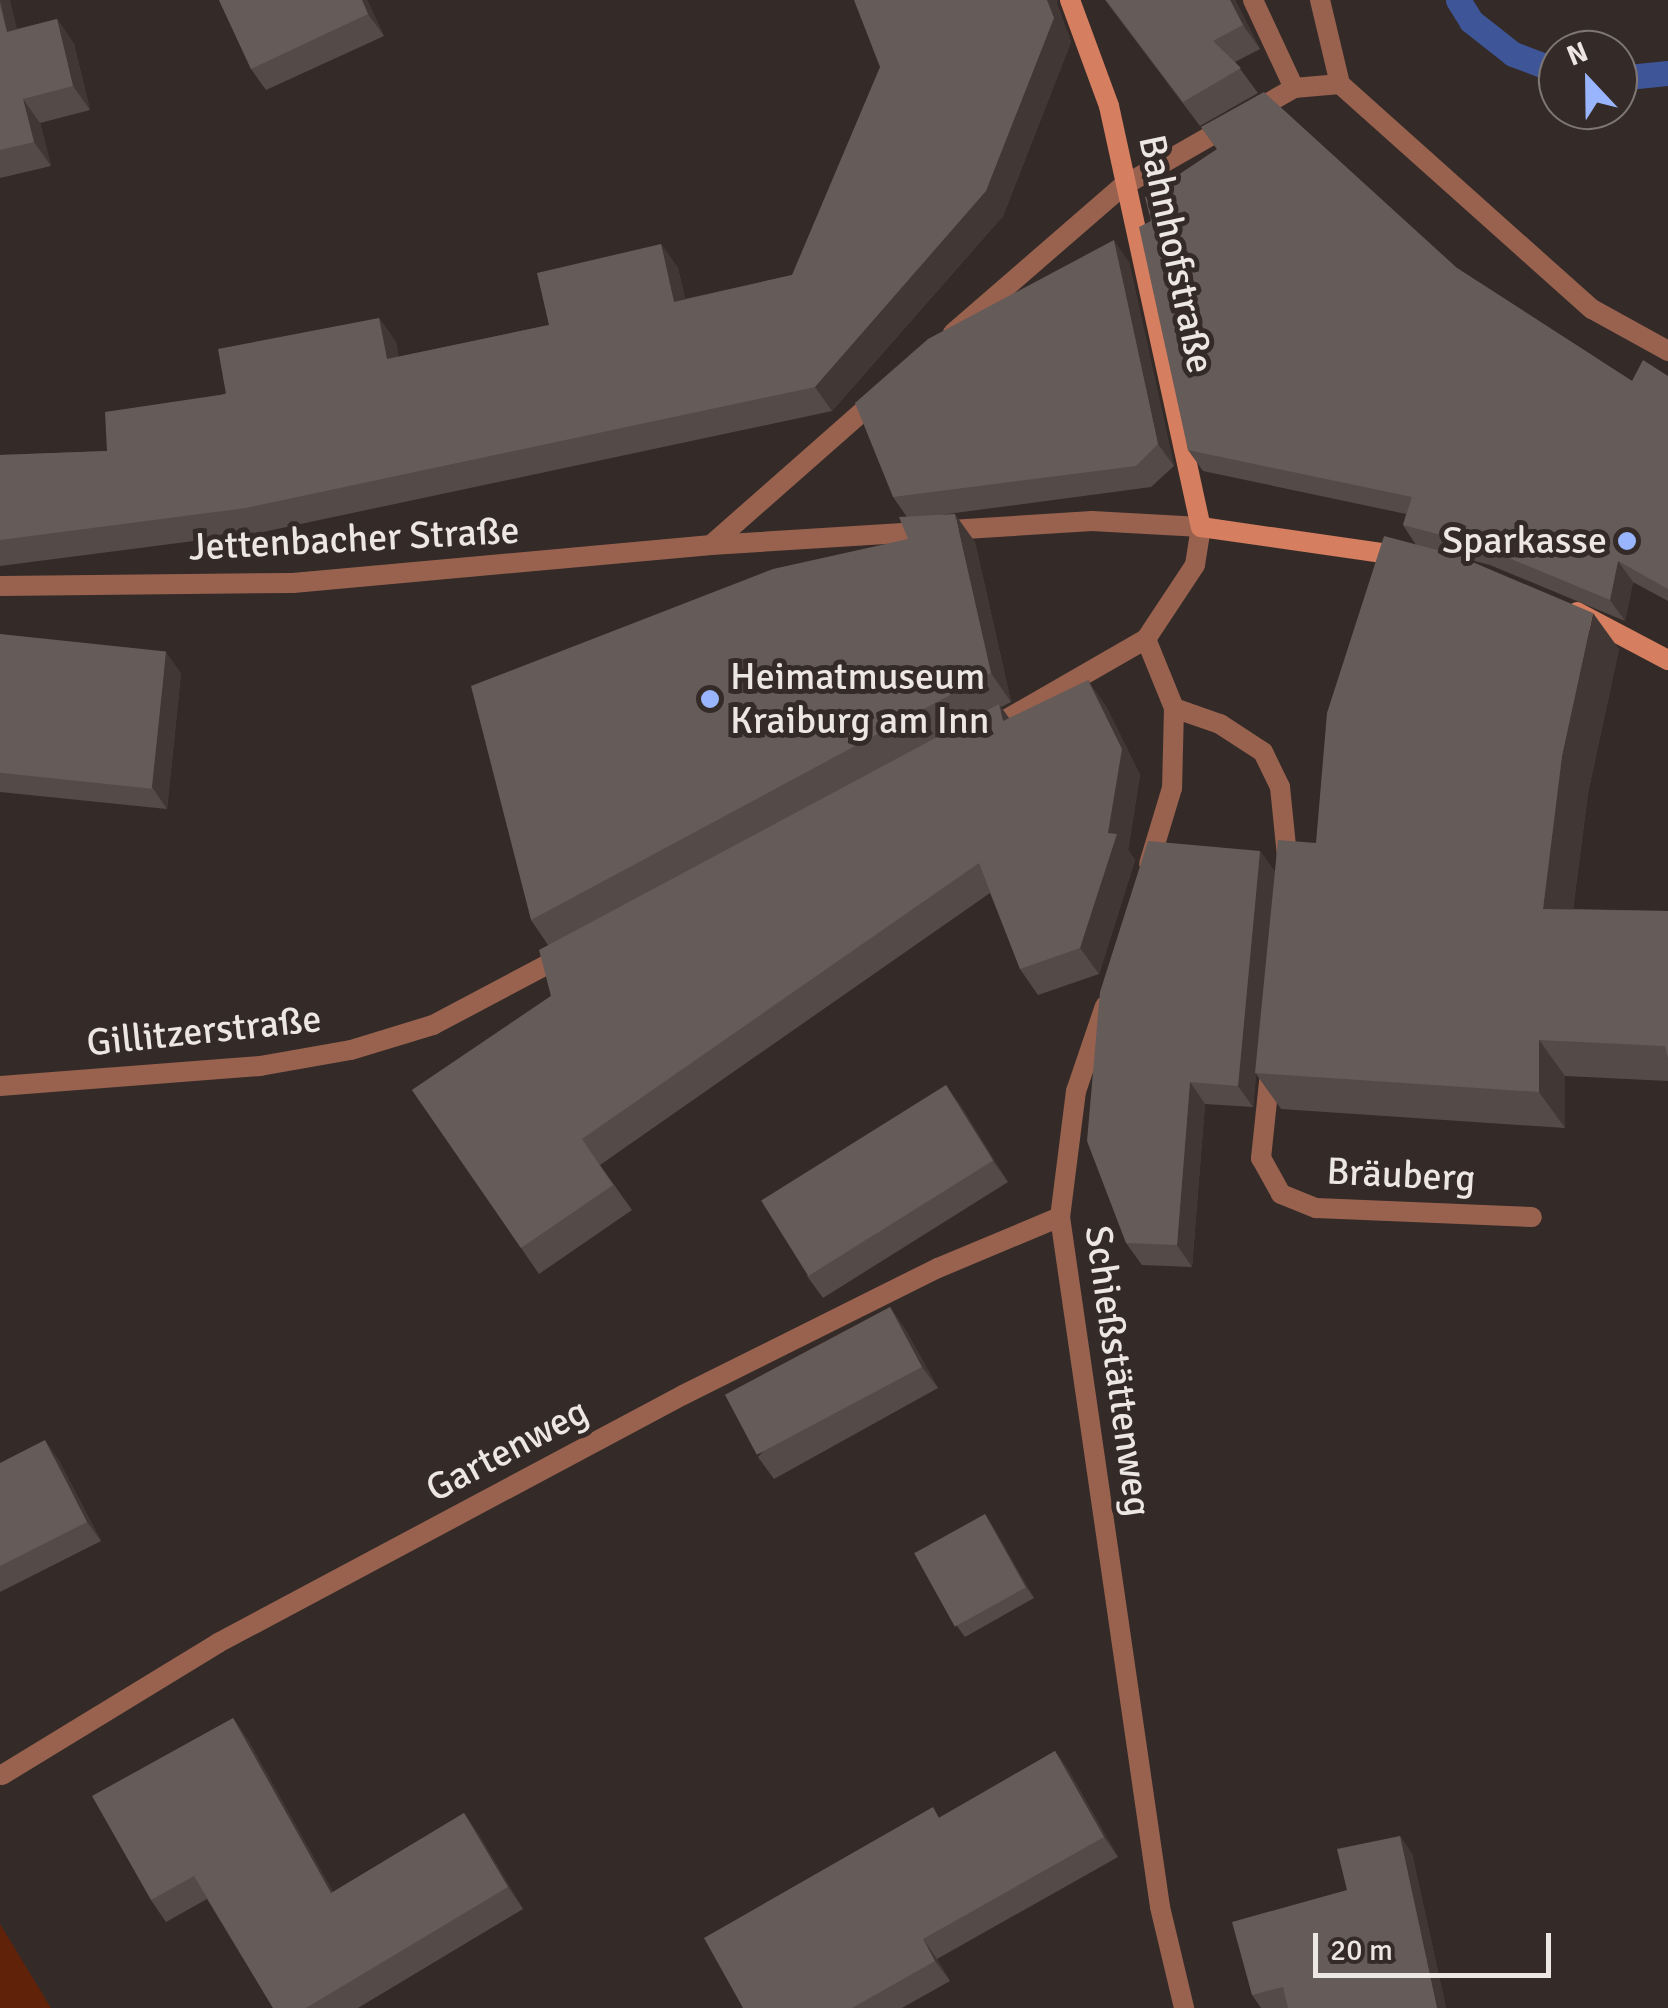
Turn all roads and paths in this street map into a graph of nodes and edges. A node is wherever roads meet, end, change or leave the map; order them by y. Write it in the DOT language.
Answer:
graph roads {
  1 [pos="1070,0"];
  2 [pos="1252,0"];
  3 [pos="1320,0"];
  4 [pos="1340,84"];
  5 [pos="1294,88"];
  6 [pos="1123,186"];
  7 [pos="932,351"];
  8 [pos="1668,351"];
  9 [pos="903,376"];
  10 [pos="1200,528"];
  11 [pos="711,545"];
  12 [pos="1432,564"];
  13 [pos="0,586"];
  14 [pos="1553,604"];
  15 [pos="1146,640"];
  16 [pos="1668,660"];
  17 [pos="1174,708"];
  18 [pos="963,745"];
  19 [pos="1145,878"];
  20 [pos="1292,895"];
  21 [pos="578,949"];
  22 [pos="1111,986"];
  23 [pos="1275,1032"];
  24 [pos="0,1086"];
  25 [pos="1532,1217"];
  26 [pos="1060,1218"];
  27 [pos="2,1775"];
  28 [pos="1184,2008"];
  1 -- 6 [label="main road, Bahnhofstraße"];
  2 -- 5 [label="street"];
  3 -- 4 [label="street"];
  4 -- 5 [label="street"];
  4 -- 8 [label="street"];
  5 -- 6 [label="street"];
  6 -- 7 [label="street"];
  6 -- 10 [label="main road, Bahnhofstraße"];
  9 -- 11 [label="street"];
  10 -- 11 [label="street, Jettenbacher Straße"];
  10 -- 12 [label="main road"];
  10 -- 15 [label="street"];
  11 -- 13 [label="street, Jettenbacher Straße"];
  14 -- 16 [label="main road"];
  15 -- 17 [label="street"];
  15 -- 18 [label="street"];
  17 -- 19 [label="street"];
  17 -- 20 [label="street"];
  21 -- 24 [label="street, Gillitzerstraße"];
  22 -- 26 [label="street, Schießstättenweg"];
  23 -- 25 [label="street, Bräuberg"];
  26 -- 27 [label="street, Gartenweg"];
  26 -- 28 [label="street, Schießstättenweg"];
}
